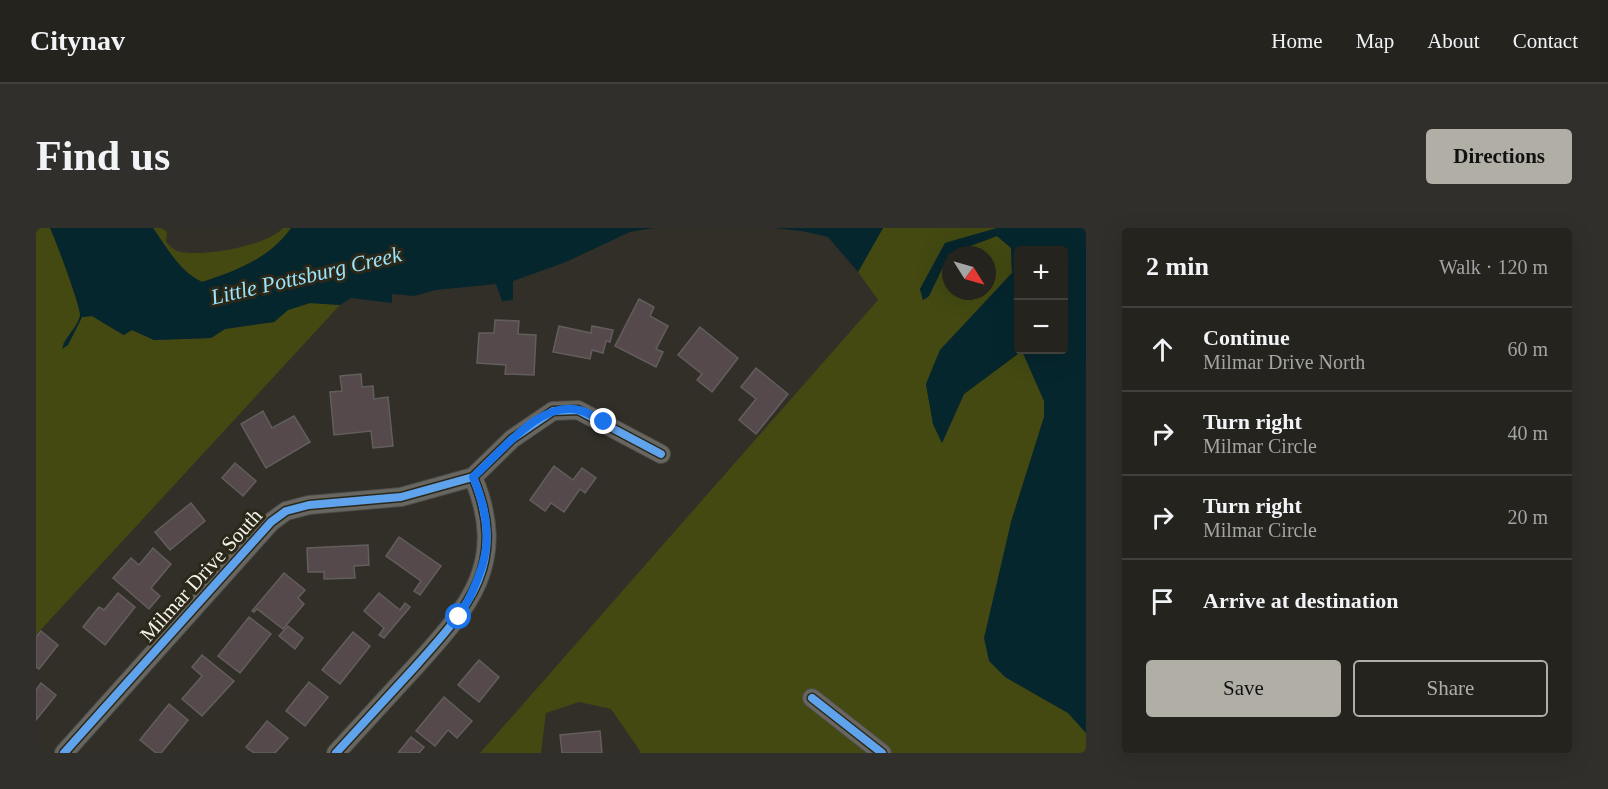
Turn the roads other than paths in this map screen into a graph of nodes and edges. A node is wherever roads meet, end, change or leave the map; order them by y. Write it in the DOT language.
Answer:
graph roads {
  1 [pos="661,454"];
  2 [pos="473,477"];
  3 [pos="812,698"];
  4 [pos="64,753"];
  5 [pos="336,753"];
  6 [pos="882,753"];
  1 -- 2 [label="street"];
  2 -- 4 [label="street, Milmar Drive South"];
  2 -- 5 [label="street"];
  3 -- 6 [label="street"];
}
